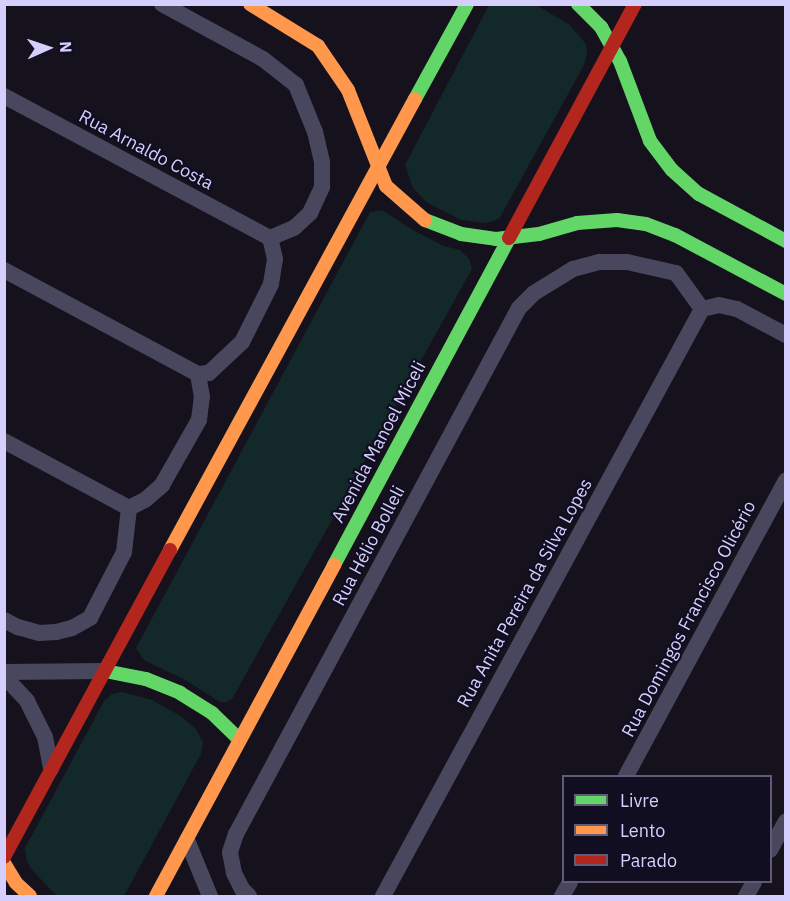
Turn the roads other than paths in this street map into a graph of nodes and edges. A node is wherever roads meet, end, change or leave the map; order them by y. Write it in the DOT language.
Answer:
graph roads {
  1 [pos="162,4"];
  2 [pos="250,4"];
  3 [pos="467,4"];
  4 [pos="578,4"];
  5 [pos="635,4"];
  6 [pos="612,47"];
  7 [pos="4,96"];
  8 [pos="379,169"];
  9 [pos="510,237"];
  10 [pos="270,238"];
  11 [pos="786,241"];
  12 [pos="4,270"];
  13 [pos="786,294"];
  14 [pos="702,309"];
  15 [pos="786,335"];
  16 [pos="198,374"];
  17 [pos="4,441"];
  18 [pos="786,480"];
  19 [pos="129,508"];
  20 [pos="4,620"];
  21 [pos="105,671"];
  22 [pos="4,674"];
  23 [pos="239,739"];
  24 [pos="51,768"];
  25 [pos="627,775"];
  26 [pos="786,821"];
  27 [pos="187,840"];
  28 [pos="772,848"];
  29 [pos="4,857"];
  30 [pos="4,863"];
  31 [pos="569,883"];
  32 [pos="753,883"];
  33 [pos="245,893"];
  34 [pos="30,897"];
  35 [pos="156,897"];
  36 [pos="210,897"];
  37 [pos="383,897"];
  38 [pos="561,897"];
  39 [pos="746,897"];
  1 -- 10 [label="street"];
  2 -- 8 [label="street"];
  3 -- 8 [label="street"];
  4 -- 6 [label="street"];
  5 -- 6 [label="street, Avenida Manoel Miceli"];
  6 -- 9 [label="street, Avenida Manoel Miceli"];
  6 -- 11 [label="street"];
  7 -- 10 [label="street, Rua Arnaldo Costa"];
  8 -- 9 [label="street"];
  8 -- 21 [label="street"];
  9 -- 13 [label="street"];
  9 -- 23 [label="street, Avenida Manoel Miceli"];
  10 -- 16 [label="street"];
  12 -- 16 [label="street"];
  14 -- 15 [label="street"];
  14 -- 33 [label="street, Rua Hélio Bolleli"];
  14 -- 37 [label="street, Rua Anita Pereira da Silva Lopes"];
  16 -- 19 [label="street"];
  17 -- 19 [label="street"];
  18 -- 25 [label="street, Rua Domingos Francisco Olicério"];
  19 -- 20 [label="street"];
  21 -- 22 [label="street"];
  21 -- 23 [label="street"];
  21 -- 24 [label="street"];
  22 -- 24 [label="street"];
  23 -- 27 [label="street, Avenida Manoel Miceli"];
  24 -- 29 [label="street"];
  26 -- 28 [label="street"];
  27 -- 35 [label="street, Avenida Manoel Miceli"];
  27 -- 36 [label="street"];
  30 -- 34 [label="street"];
  31 -- 38 [label="street"];
  32 -- 39 [label="street"];
}
